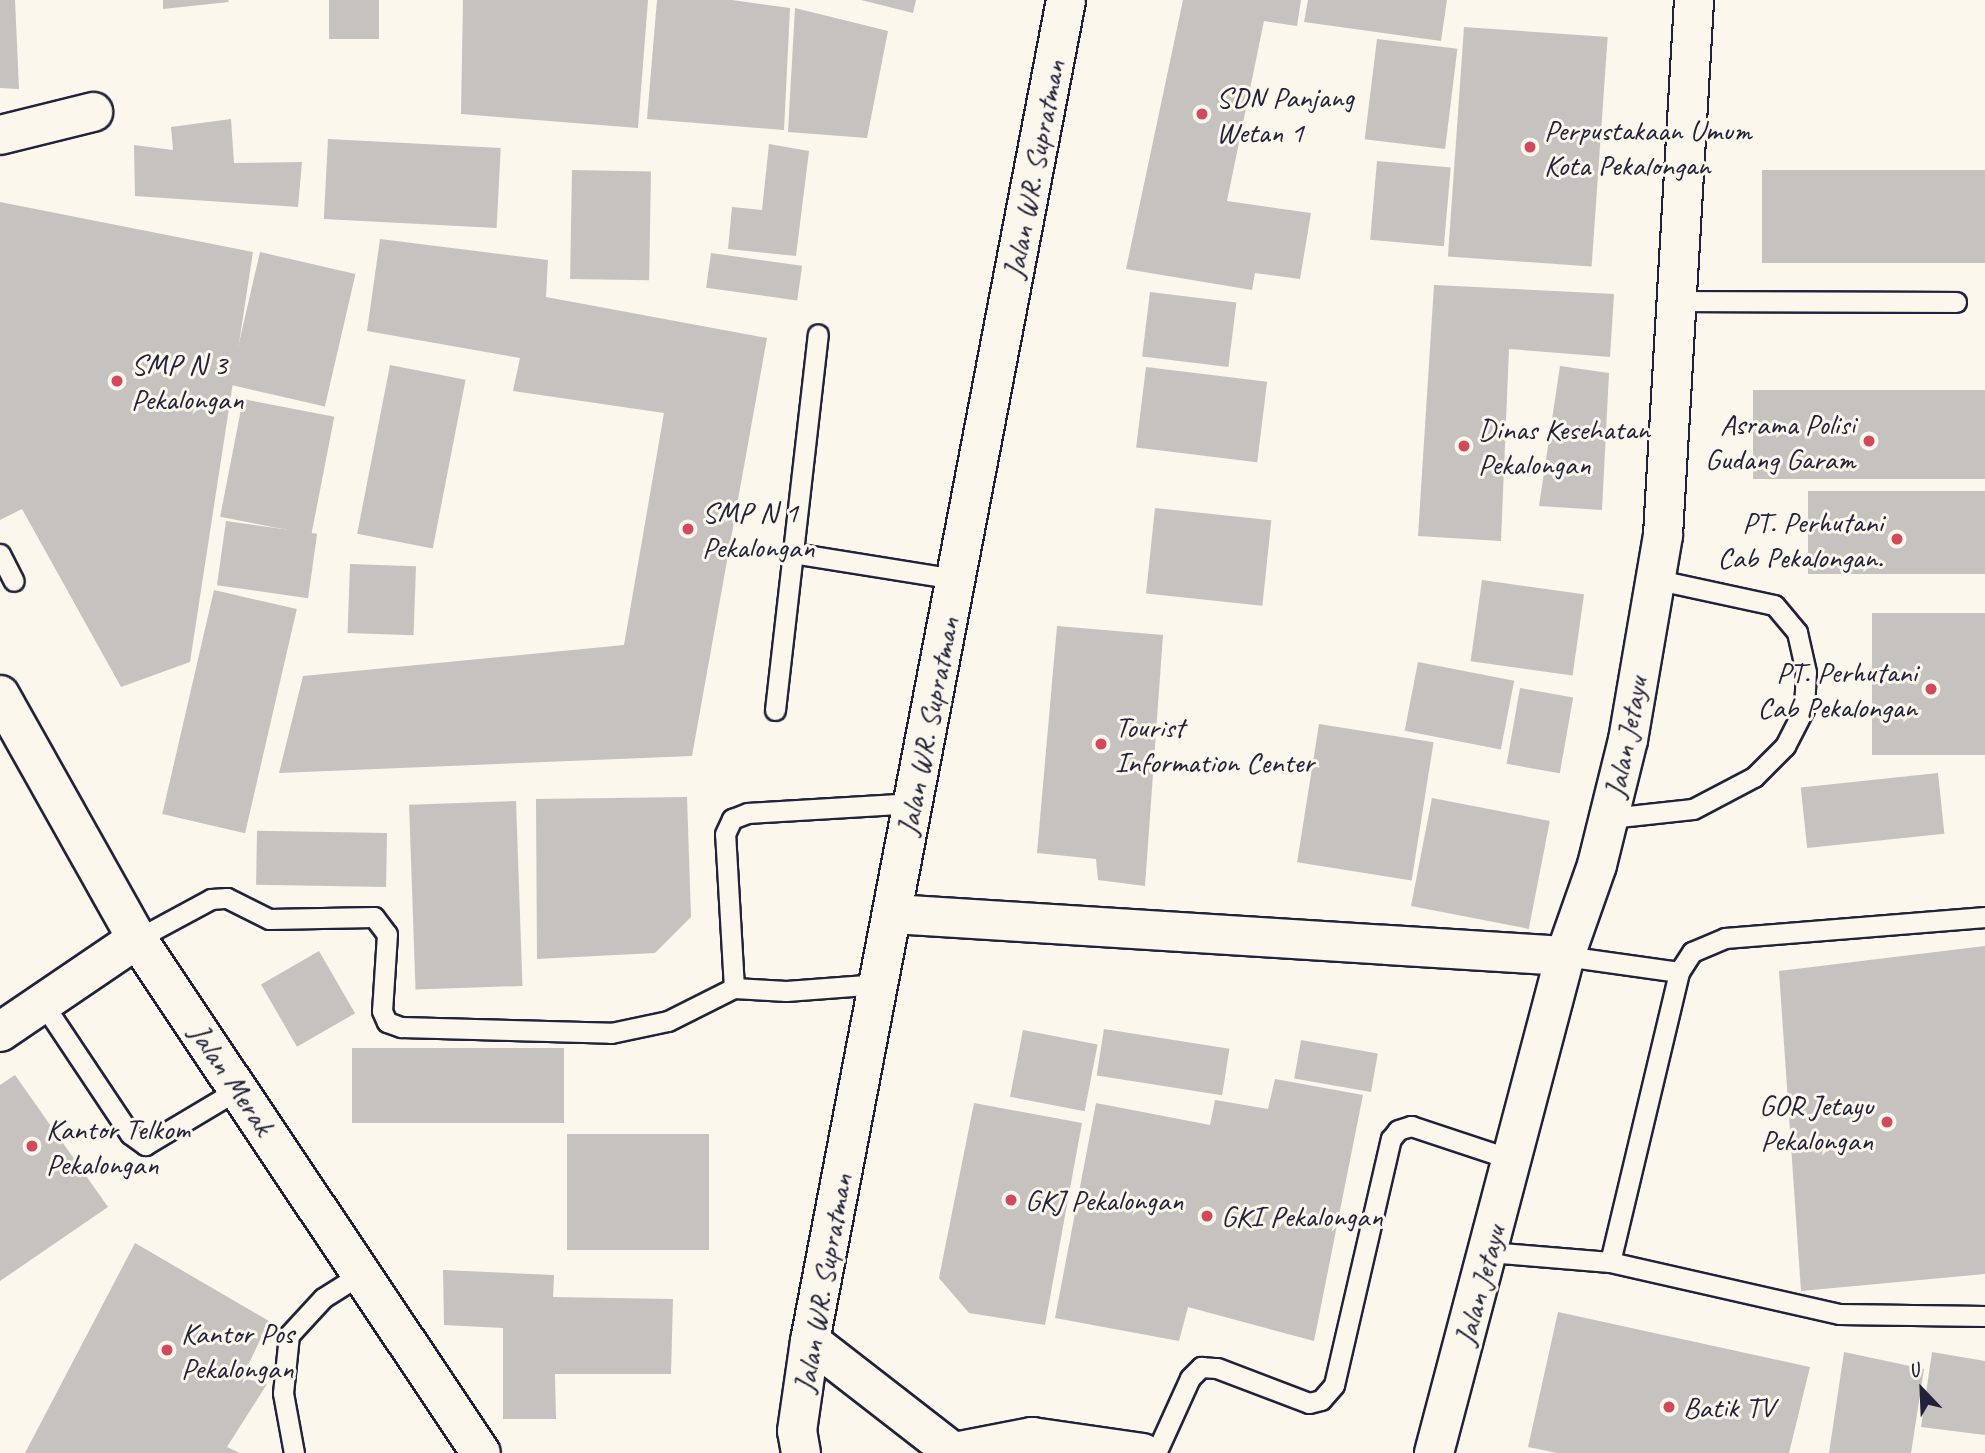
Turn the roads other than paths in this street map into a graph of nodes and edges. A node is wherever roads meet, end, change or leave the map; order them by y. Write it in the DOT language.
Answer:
graph roads {
  1 [pos="1066,0"];
  2 [pos="1693,0"];
  3 [pos="93,112"];
  4 [pos="0,135"];
  5 [pos="1677,301"];
  6 [pos="1956,302"];
  7 [pos="818,334"];
  8 [pos="0,554"];
  9 [pos="793,554"];
  10 [pos="957,579"];
  11 [pos="1654,579"];
  12 [pos="14,580"];
  13 [pos="0,695"];
  14 [pos="775,710"];
  15 [pos="914,803"];
  16 [pos="1610,818"];
  17 [pos="893,914"];
  18 [pos="1985,917"];
  19 [pos="137,939"];
  20 [pos="1565,956"];
  21 [pos="1679,972"];
  22 [pos="879,984"];
  23 [pos="734,988"];
  24 [pos="44,1005"];
  25 [pos="0,1032"];
  26 [pos="239,1089"];
  27 [pos="1514,1160"];
  28 [pos="1489,1252"];
  29 [pos="1610,1262"];
  30 [pos="362,1274"];
  31 [pos="1985,1315"];
  32 [pos="810,1341"];
  33 [pos="1444,1451"];
  34 [pos="294,1453"];
  35 [pos="481,1453"];
  36 [pos="801,1453"];
  37 [pos="951,1453"];
  38 [pos="1143,1453"];
  39 [pos="1156,1453"];
  1 -- 10 [label="street, Jalan WR. Supratman"];
  2 -- 5 [label="street, Jalan Jetayu"];
  3 -- 4 [label="street"];
  5 -- 6 [label="lane"];
  5 -- 11 [label="street, Jalan Jetayu"];
  7 -- 9 [label="lane"];
  8 -- 12 [label="lane"];
  9 -- 10 [label="lane"];
  9 -- 14 [label="lane"];
  10 -- 15 [label="street, Jalan WR. Supratman"];
  11 -- 16 [label="street, Jalan Jetayu"];
  11 -- 16 [label="lane"];
  13 -- 19 [label="street, Jalan Merak"];
  15 -- 17 [label="street, Jalan WR. Supratman"];
  15 -- 23 [label="lane"];
  16 -- 20 [label="street, Jalan Jetayu"];
  17 -- 20 [label="street"];
  17 -- 22 [label="street, Jalan WR. Supratman"];
  18 -- 21 [label="lane"];
  19 -- 23 [label="lane"];
  19 -- 24 [label="street"];
  19 -- 26 [label="street, Jalan Merak"];
  20 -- 21 [label="lane"];
  20 -- 27 [label="street, Jalan Jetayu"];
  21 -- 29 [label="lane"];
  22 -- 23 [label="lane"];
  22 -- 32 [label="street, Jalan WR. Supratman"];
  24 -- 25 [label="street"];
  24 -- 26 [label="lane"];
  26 -- 30 [label="street, Jalan Merak"];
  27 -- 28 [label="street, Jalan Jetayu"];
  27 -- 39 [label="lane"];
  28 -- 29 [label="lane"];
  28 -- 33 [label="street, Jalan Jetayu"];
  29 -- 31 [label="lane"];
  30 -- 34 [label="lane"];
  30 -- 35 [label="street, Jalan Merak"];
  32 -- 36 [label="street, Jalan WR. Supratman"];
  32 -- 37 [label="street"];
  37 -- 38 [label="street"];
}
